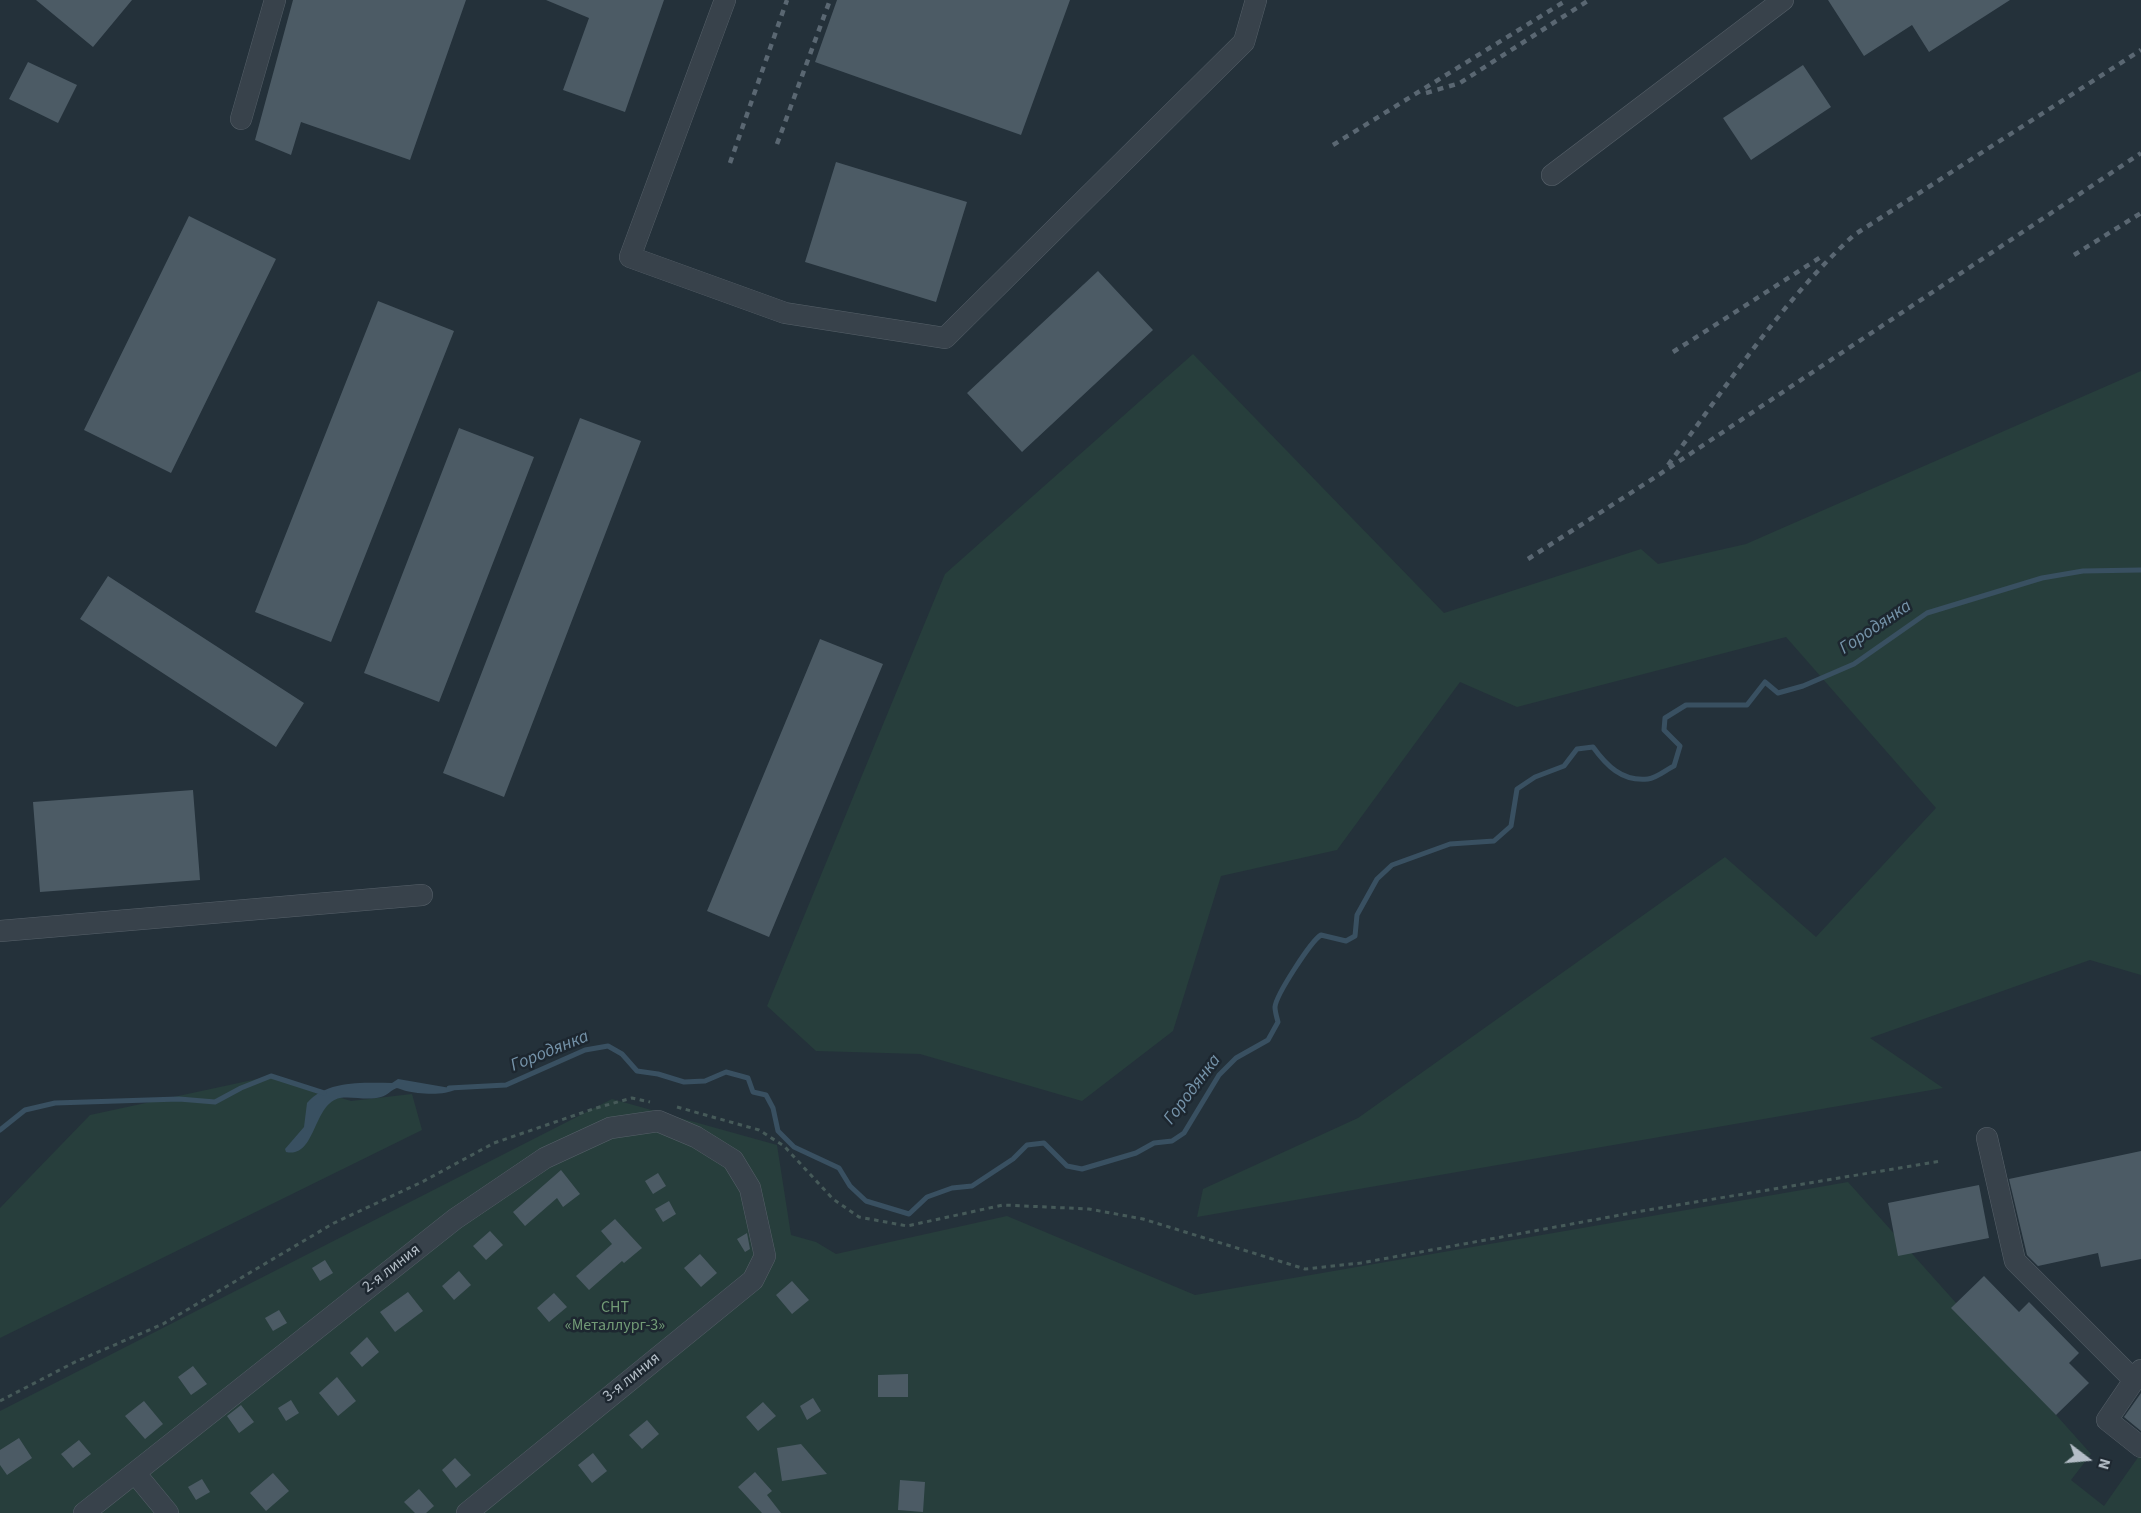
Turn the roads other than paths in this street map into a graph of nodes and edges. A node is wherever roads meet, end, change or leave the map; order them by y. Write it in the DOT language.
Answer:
graph roads {
  1 [pos="275,0"];
  2 [pos="725,0"];
  3 [pos="1256,0"];
  4 [pos="1783,0"];
  5 [pos="241,119"];
  6 [pos="1552,175"];
  7 [pos="422,895"];
  8 [pos="0,932"];
  9 [pos="1987,1138"];
  10 [pos="733,1160"];
  11 [pos="2138,1375"];
  12 [pos="2141,1447"];
  13 [pos="135,1473"];
  14 [pos="84,1513"];
  15 [pos="168,1513"];
  16 [pos="467,1513"];
  1 -- 5 [label="lane"];
  2 -- 3 [label="lane"];
  4 -- 6 [label="lane"];
  7 -- 8 [label="lane"];
  9 -- 11 [label="lane"];
  10 -- 13 [label="lane, 2-я линия"];
  10 -- 16 [label="lane, 3-я линия"];
  11 -- 12 [label="lane"];
  13 -- 14 [label="lane, 2-я линия"];
  13 -- 15 [label="lane"];
}
